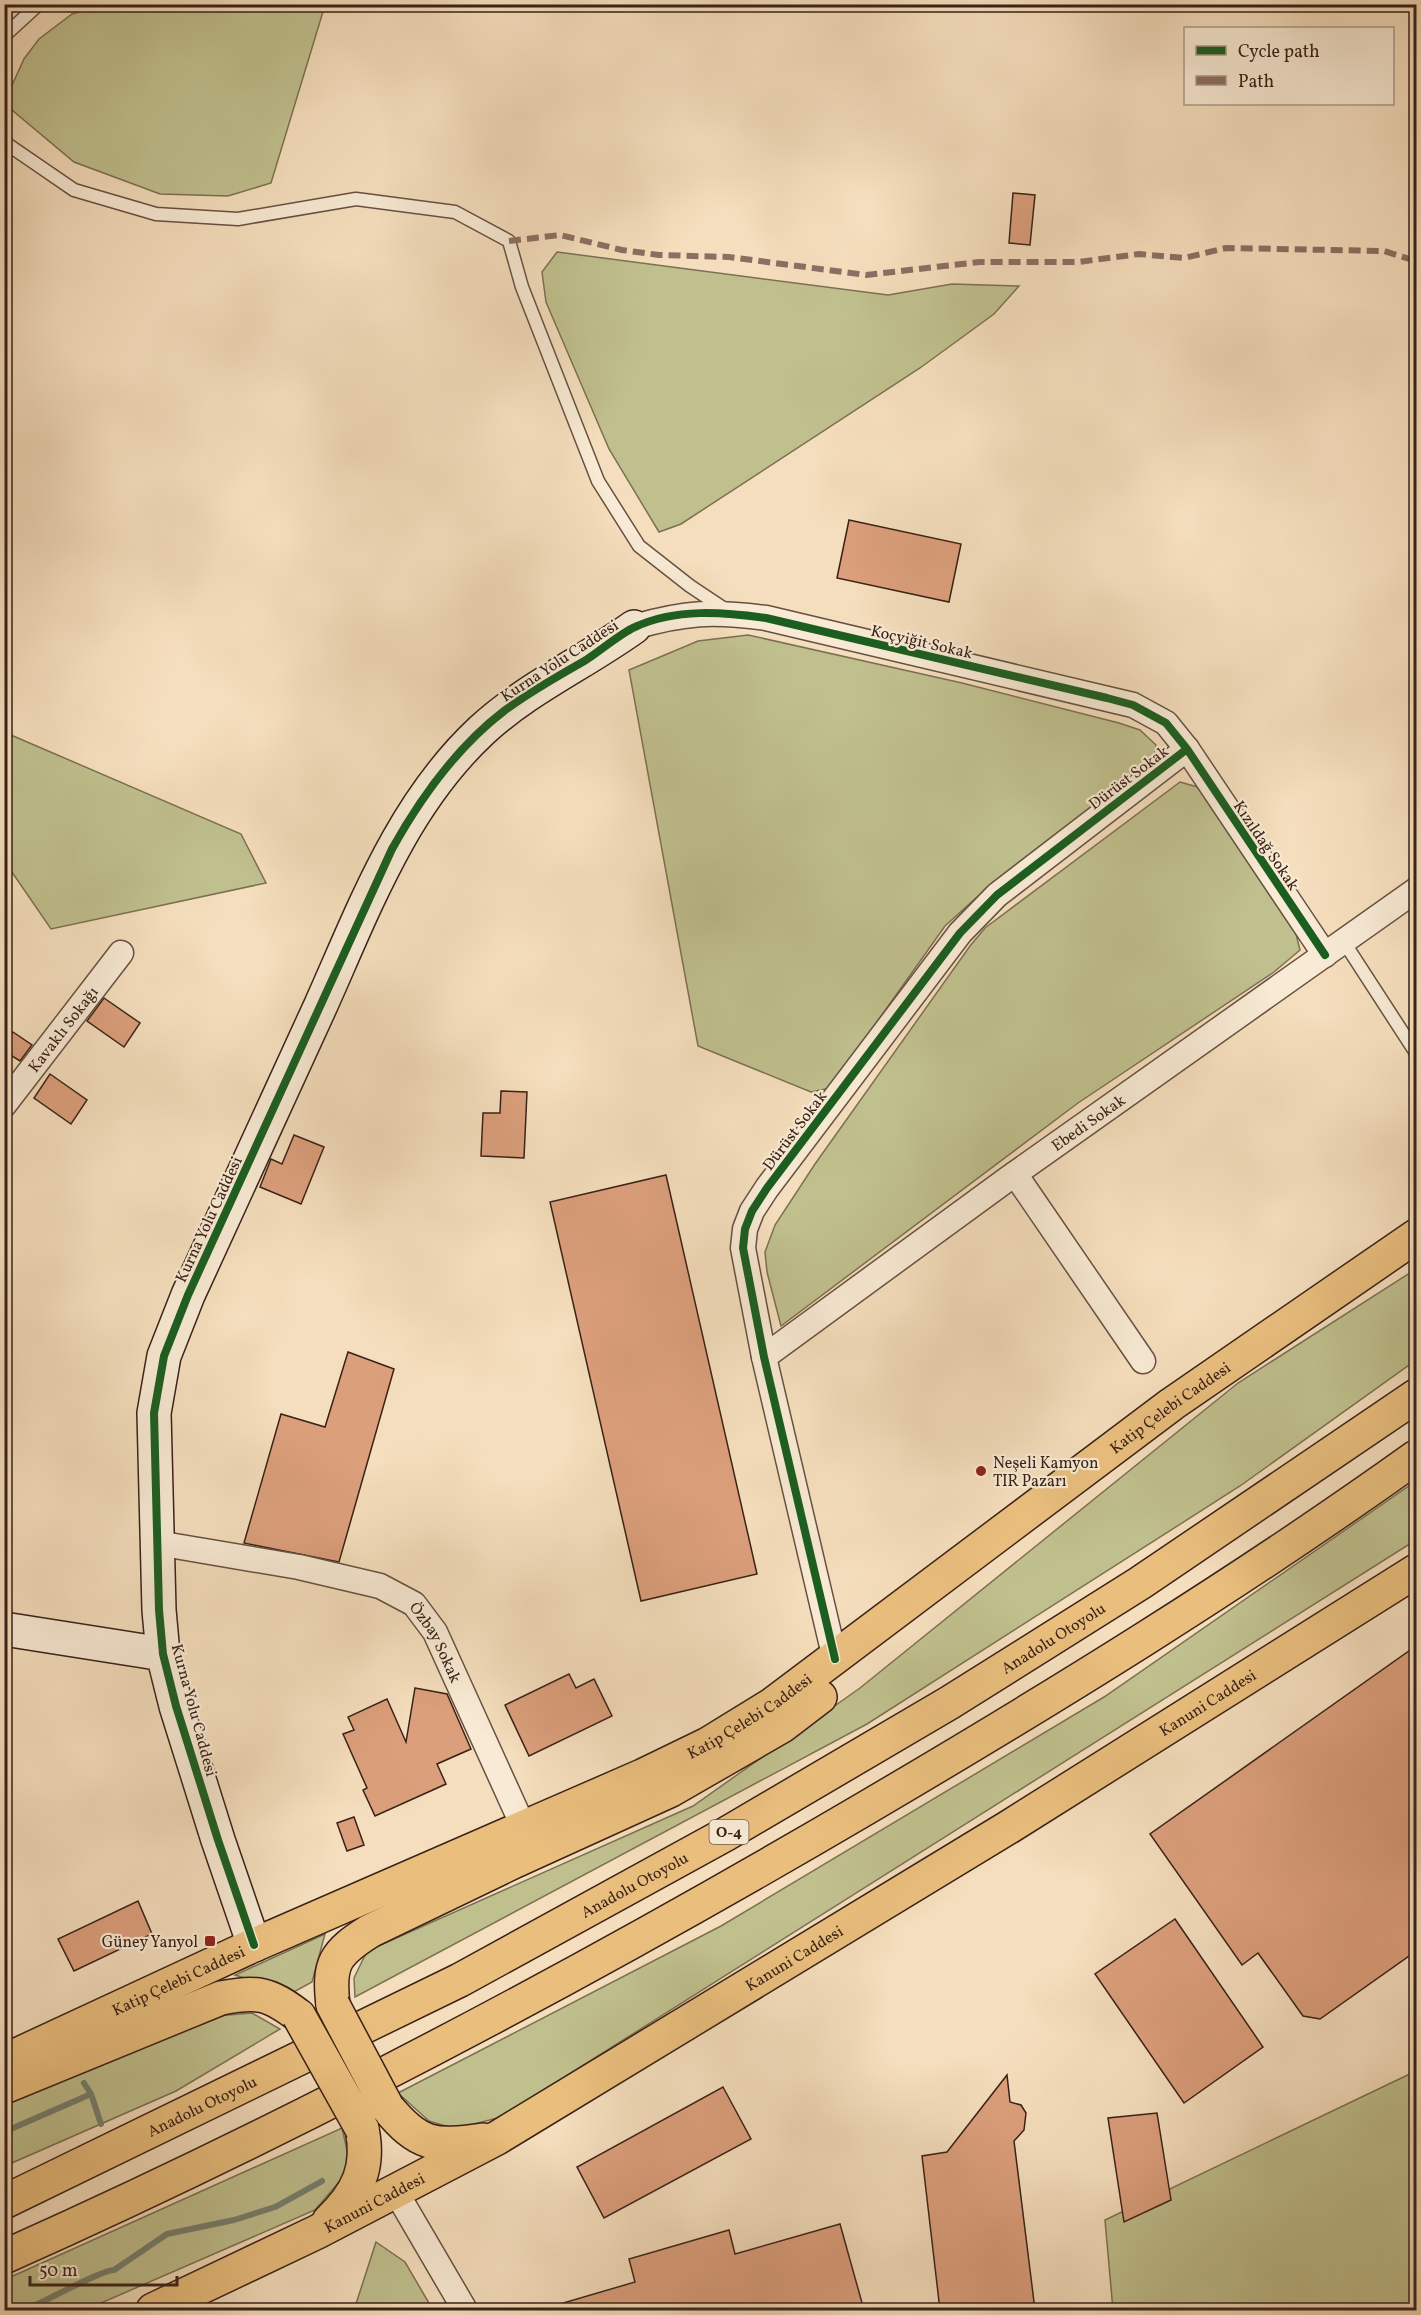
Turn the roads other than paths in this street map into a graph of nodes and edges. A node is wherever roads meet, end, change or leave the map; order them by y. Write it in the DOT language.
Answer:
graph roads {
  1 [pos="39,4"];
  2 [pos="4,36"];
  3 [pos="4,142"];
  4 [pos="731,614"];
  5 [pos="634,627"];
  6 [pos="1187,749"];
  7 [pos="1416,890"];
  8 [pos="1334,948"];
  9 [pos="121,952"];
  10 [pos="1416,1053"];
  11 [pos="4,1104"];
  12 [pos="1015,1174"];
  13 [pos="1416,1236"];
  14 [pos="764,1357"];
  15 [pos="1143,1361"];
  16 [pos="1416,1396"];
  17 [pos="1172,1404"];
  18 [pos="1416,1457"];
  19 [pos="157,1543"];
  20 [pos="1416,1571"];
  21 [pos="4,1629"];
  22 [pos="163,1654"];
  23 [pos="835,1659"];
  24 [pos="524,1826"];
  25 [pos="254,1945"];
  26 [pos="4,2061"];
  27 [pos="4,2087"];
  28 [pos="497,2138"];
  29 [pos="396,2192"];
  30 [pos="4,2202"];
  31 [pos="317,2232"];
  32 [pos="4,2257"];
  33 [pos="153,2310"];
  34 [pos="465,2310"];
  1 -- 2 [label="lane"];
  3 -- 4 [label="lane"];
  4 -- 5 [label="street, Koçyiğit Sokak"];
  4 -- 6 [label="street, Koçyiğit Sokak"];
  5 -- 19 [label="street, Kurna Yolu Caddesi"];
  6 -- 8 [label="street, Kızıldağ Sokak"];
  6 -- 14 [label="street, Dürüst Sokak"];
  7 -- 8 [label="street, Ebedi Sokak"];
  8 -- 10 [label="lane"];
  8 -- 12 [label="street, Ebedi Sokak"];
  9 -- 11 [label="street, Kavaklı Sokağı"];
  12 -- 14 [label="street, Ebedi Sokak"];
  12 -- 15 [label="street"];
  13 -- 17 [label="main road, Katip Çelebi Caddesi"];
  14 -- 23 [label="street, Dürüst Sokak"];
  16 -- 30 [label="main road, Anadolu Otoyolu / O-4"];
  17 -- 23 [label="main road, Katip Çelebi Caddesi"];
  17 -- 28 [label="main road, bridge"];
  18 -- 32 [label="main road"];
  19 -- 22 [label="street, Kurna Yolu Caddesi"];
  19 -- 24 [label="street, Özbay Sokak"];
  20 -- 28 [label="main road, Kanuni Caddesi"];
  21 -- 22 [label="street"];
  22 -- 25 [label="street, Kurna Yolu Caddesi"];
  23 -- 24 [label="main road, Katip Çelebi Caddesi"];
  24 -- 25 [label="main road, Katip Çelebi Caddesi"];
  25 -- 26 [label="main road, Katip Çelebi Caddesi"];
  27 -- 31 [label="main road, bridge"];
  28 -- 29 [label="main road, Kanuni Caddesi"];
  29 -- 31 [label="main road, Kanuni Caddesi"];
  29 -- 34 [label="street"];
  31 -- 33 [label="main road, Kanuni Caddesi"];
}
